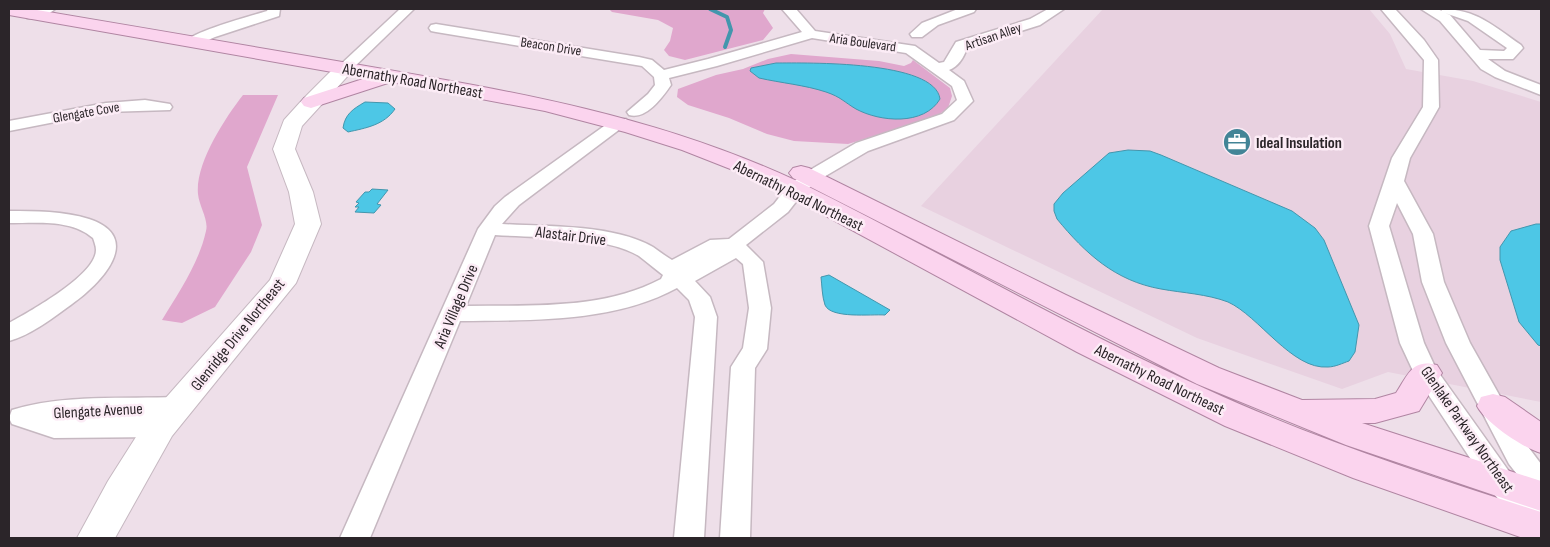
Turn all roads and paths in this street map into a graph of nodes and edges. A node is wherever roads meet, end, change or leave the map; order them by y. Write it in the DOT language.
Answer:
graph roads {
  1 [pos="62,9"];
  2 [pos="274,9"];
  3 [pos="408,9"];
  4 [pos="789,9"];
  5 [pos="969,9"];
  6 [pos="1057,9"];
  7 [pos="1388,9"];
  8 [pos="1428,9"];
  9 [pos="1447,9"];
  10 [pos="9,10"];
  11 [pos="40,12"];
  12 [pos="436,28"];
  13 [pos="210,34"];
  14 [pos="811,34"];
  15 [pos="914,41"];
  16 [pos="192,42"];
  17 [pos="1477,54"];
  18 [pos="349,62"];
  19 [pos="935,68"];
  20 [pos="661,75"];
  21 [pos="388,77"];
  22 [pos="1541,90"];
  23 [pos="311,102"];
  24 [pos="164,107"];
  25 [pos="627,118"];
  26 [pos="9,126"];
  27 [pos="1395,182"];
  28 [pos="803,183"];
  29 [pos="9,217"];
  30 [pos="488,229"];
  31 [pos="733,244"];
  32 [pos="675,273"];
  33 [pos="452,314"];
  34 [pos="9,333"];
  35 [pos="1426,373"];
  36 [pos="1493,406"];
  37 [pos="1291,411"];
  38 [pos="15,416"];
  39 [pos="169,417"];
  40 [pos="1541,440"];
  41 [pos="1541,484"];
  42 [pos="1504,485"];
  43 [pos="1541,496"];
  44 [pos="1541,527"];
  45 [pos="96,538"];
  46 [pos="355,538"];
  47 [pos="689,538"];
  48 [pos="735,538"];
  1 -- 13 [label="main road, Abernathy Road Northeast"];
  2 -- 13 [label="street"];
  3 -- 18 [label="street, Glenridge Drive Northeast"];
  4 -- 14 [label="street"];
  5 -- 15 [label="street"];
  6 -- 19 [label="street, Artisan Alley"];
  7 -- 27 [label="street, Glenlake Parkway Northeast"];
  8 -- 17 [label="street"];
  9 -- 17 [label="street"];
  10 -- 11 [label="main road, Abernathy Road Northeast"];
  11 -- 16 [label="main road, Abernathy Road Northeast"];
  12 -- 20 [label="street, Beacon Drive"];
  13 -- 16 [label="street"];
  13 -- 18 [label="main road, Abernathy Road Northeast"];
  14 -- 15 [label="street, Aria Boulevard"];
  14 -- 20 [label="street, Aria Boulevard"];
  15 -- 19 [label="street, Aria Boulevard"];
  16 -- 18 [label="main road, Abernathy Road Northeast"];
  17 -- 22 [label="street"];
  18 -- 21 [label="main road, Abernathy Road Northeast"];
  18 -- 23 [label="street, Glenridge Drive Northeast"];
  18 -- 25 [label="main road, Abernathy Road Northeast"];
  19 -- 28 [label="street, Aria Boulevard"];
  20 -- 25 [label="street"];
  21 -- 23 [label="main road"];
  21 -- 25 [label="main road, Abernathy Road Northeast"];
  23 -- 39 [label="street, Glenridge Drive Northeast"];
  24 -- 26 [label="street, Glengate Cove"];
  25 -- 28 [label="main road, Abernathy Road Northeast"];
  25 -- 30 [label="street, Aria Village Drive"];
  27 -- 35 [label="street, Glenlake Parkway Northeast"];
  27 -- 36 [label="street, Glenlake Parkway Northeast"];
  28 -- 31 [label="street"];
  28 -- 37 [label="main road, Abernathy Road Northeast"];
  28 -- 44 [label="main road, Abernathy Road Northeast"];
  29 -- 34 [label="street"];
  30 -- 32 [label="street, Alastair Drive"];
  30 -- 33 [label="street, Aria Village Drive"];
  31 -- 32 [label="street"];
  31 -- 48 [label="street"];
  32 -- 33 [label="street"];
  32 -- 47 [label="street, Alastair Drive"];
  33 -- 46 [label="street, Aria Village Drive"];
  35 -- 37 [label="main road"];
  35 -- 42 [label="street, Glenlake Parkway Northeast"];
  36 -- 40 [label="main road"];
  36 -- 41 [label="street, Glenlake Parkway Northeast"];
  37 -- 42 [label="main road, Abernathy Road Northeast"];
  38 -- 39 [label="street, Glengate Avenue"];
  39 -- 45 [label="street, Glenridge Drive Northeast"];
  42 -- 43 [label="main road, Abernathy Road Northeast"];
  42 -- 44 [label="street, Glenlake Parkway Northeast"];
}
